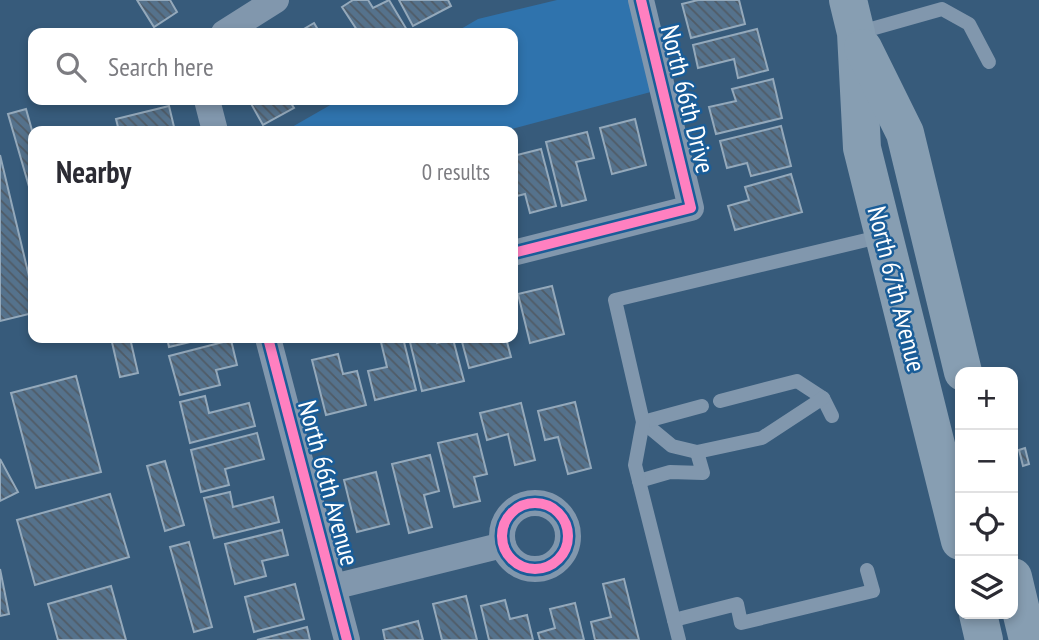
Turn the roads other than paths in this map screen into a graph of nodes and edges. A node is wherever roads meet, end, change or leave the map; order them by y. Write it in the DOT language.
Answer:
graph roads {
  1 [pos="276,0"];
  2 [pos="641,0"];
  3 [pos="852,17"];
  4 [pos="232,28"];
  5 [pos="989,62"];
  6 [pos="207,105"];
  7 [pos="214,126"];
  8 [pos="884,236"];
  9 [pos="518,252"];
  10 [pos="269,343"];
  11 [pos="962,367"];
  12 [pos="823,398"];
  13 [pos="720,401"];
  14 [pos="702,406"];
  15 [pos="832,416"];
  16 [pos="643,422"];
  17 [pos="697,452"];
  18 [pos="639,481"];
  19 [pos="955,521"];
  20 [pos="503,545"];
  21 [pos="867,570"];
  22 [pos="333,587"];
  23 [pos="1018,598"];
  24 [pos="979,619"];
  25 [pos="674,620"];
  26 [pos="347,640"];
  27 [pos="679,640"];
  28 [pos="984,640"];
  29 [pos="1028,640"];
  1 -- 4 [label="street"];
  2 -- 9 [label="street, North 66th Drive"];
  3 -- 5 [label="lane"];
  3 -- 8 [label="main road, North 67th Avenue"];
  3 -- 11 [label="main road, North 67th Avenue"];
  6 -- 7 [label="street"];
  8 -- 16 [label="lane"];
  8 -- 19 [label="main road, North 67th Avenue"];
  10 -- 22 [label="street, North 66th Avenue"];
  12 -- 13 [label="lane"];
  12 -- 15 [label="lane"];
  12 -- 17 [label="lane"];
  14 -- 16 [label="lane"];
  16 -- 17 [label="lane"];
  16 -- 18 [label="lane"];
  17 -- 18 [label="lane"];
  18 -- 25 [label="lane"];
  20 -- 22 [label="street"];
  21 -- 25 [label="lane"];
  22 -- 26 [label="street, North 66th Avenue"];
  23 -- 29 [label="main road"];
  24 -- 28 [label="main road"];
  25 -- 27 [label="lane"];
}
